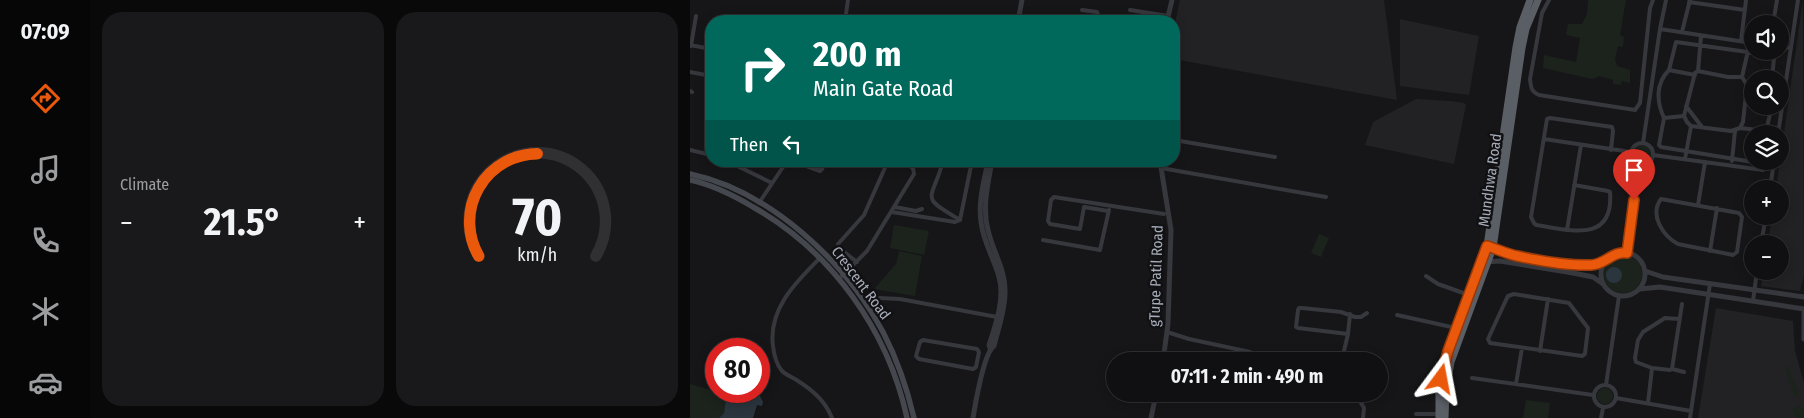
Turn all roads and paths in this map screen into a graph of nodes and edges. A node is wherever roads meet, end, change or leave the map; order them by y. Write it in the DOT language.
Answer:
graph roads {
  1 [pos="848,0"];
  2 [pos="1022,0"];
  3 [pos="1172,0"];
  4 [pos="1530,0"];
  5 [pos="1538,0"];
  6 [pos="1549,0"];
  7 [pos="1653,0"];
  8 [pos="1666,0"];
  9 [pos="1746,0"];
  10 [pos="1777,0"];
  11 [pos="1798,0"];
  12 [pos="1690,1"];
  13 [pos="1082,10"];
  14 [pos="1130,10"];
  15 [pos="1745,10"];
  16 [pos="846,15"];
  17 [pos="1019,15"];
  18 [pos="1098,15"];
  19 [pos="1151,15"];
  20 [pos="1169,15"];
  21 [pos="1774,15"];
  22 [pos="696,16"];
  23 [pos="1660,29"];
  24 [pos="1682,32"];
  25 [pos="1701,36"];
  26 [pos="1741,41"];
  27 [pos="1744,42"];
  28 [pos="1701,45"];
  29 [pos="691,46"];
  30 [pos="705,48"];
  31 [pos="1791,48"];
  32 [pos="1744,51"];
  33 [pos="1747,60"];
  34 [pos="1669,70"];
  35 [pos="1698,71"];
  36 [pos="690,72"];
  37 [pos="705,75"];
  38 [pos="1695,75"];
  39 [pos="1742,77"];
  40 [pos="1642,80"];
  41 [pos="1744,80"];
  42 [pos="1652,82"];
  43 [pos="1686,106"];
  44 [pos="1744,109"];
  45 [pos="1684,116"];
  46 [pos="1664,118"];
  47 [pos="1779,125"];
  48 [pos="1691,126"];
  49 [pos="1702,127"];
  50 [pos="1740,128"];
  51 [pos="1744,129"];
  52 [pos="1735,131"];
  53 [pos="1544,139"];
  54 [pos="1180,141"];
  55 [pos="1643,143"];
  56 [pos="1581,145"];
  57 [pos="690,150"];
  58 [pos="1611,150"];
  59 [pos="1631,152"];
  60 [pos="1686,153"];
  61 [pos="705,154"];
  62 [pos="1653,155"];
  63 [pos="1275,156"];
  64 [pos="1685,159"];
  65 [pos="1732,159"];
  66 [pos="1744,161"];
  67 [pos="1705,162"];
  68 [pos="1639,164"];
  69 [pos="1732,166"];
  70 [pos="739,167"];
  71 [pos="783,167"];
  72 [pos="809,167"];
  73 [pos="823,167"];
  74 [pos="886,167"];
  75 [pos="911,167"];
  76 [pos="942,167"];
  77 [pos="971,167"];
  78 [pos="987,167"];
  79 [pos="991,167"];
  80 [pos="1164,168"];
  81 [pos="1744,168"];
  82 [pos="690,174"];
  83 [pos="690,180"];
  84 [pos="772,183"];
  85 [pos="1574,185"];
  86 [pos="1326,197"];
  87 [pos="757,205"];
  88 [pos="1110,205"];
  89 [pos="1698,205"];
  90 [pos="895,207"];
  91 [pos="1717,208"];
  92 [pos="922,209"];
  93 [pos="1108,211"];
  94 [pos="892,212"];
  95 [pos="1164,214"];
  96 [pos="960,220"];
  97 [pos="1567,230"];
  98 [pos="1043,240"];
  99 [pos="1490,247"];
  100 [pos="991,248"];
  101 [pos="1710,251"];
  102 [pos="1627,253"];
  103 [pos="820,258"];
  104 [pos="1606,260"];
  105 [pos="857,262"];
  106 [pos="1486,262"];
  107 [pos="1645,271"];
  108 [pos="1426,276"];
  109 [pos="841,277"];
  110 [pos="1756,280"];
  111 [pos="1603,284"];
  112 [pos="1710,284"];
  113 [pos="1640,288"];
  114 [pos="1754,290"];
  115 [pos="1709,294"];
  116 [pos="1469,295"];
  117 [pos="1619,296"];
  118 [pos="1804,297"];
  119 [pos="879,298"];
  120 [pos="1548,299"];
  121 [pos="1753,301"];
  122 [pos="1682,304"];
  123 [pos="1804,310"];
  124 [pos="1367,313"];
  125 [pos="1350,314"];
  126 [pos="1397,315"];
  127 [pos="997,317"];
  128 [pos="1679,319"];
  129 [pos="1456,328"];
  130 [pos="1167,332"];
  131 [pos="1348,334"];
  132 [pos="1804,339"];
  133 [pos="990,348"];
  134 [pos="1522,348"];
  135 [pos="1540,351"];
  136 [pos="1164,352"];
  137 [pos="1250,352"];
  138 [pos="1344,352"];
  139 [pos="977,361"];
  140 [pos="985,363"];
  141 [pos="1652,368"];
  142 [pos="1672,369"];
  143 [pos="1684,372"];
  144 [pos="1472,378"];
  145 [pos="1516,384"];
  146 [pos="1606,385"];
  147 [pos="1593,395"];
  148 [pos="1616,398"];
  149 [pos="1154,402"];
  150 [pos="1361,402"];
  151 [pos="1648,404"];
  152 [pos="1603,408"];
  153 [pos="1691,411"];
  154 [pos="1416,414"];
  155 [pos="1441,417"];
  156 [pos="832,418"];
  157 [pos="907,418"];
  158 [pos="914,418"];
  159 [pos="973,418"];
  160 [pos="1151,418"];
  161 [pos="1363,418"];
  162 [pos="1601,418"];
  163 [pos="1690,418"];
  1 -- 16 [label="street"];
  2 -- 17 [label="street"];
  3 -- 20 [label="street"];
  4 -- 99 [label="highway, Mundhwa Road"];
  5 -- 99 [label="highway, Mundhwa Road"];
  6 -- 40 [label="street"];
  7 -- 40 [label="street"];
  8 -- 23 [label="street"];
  9 -- 15 [label="street"];
  10 -- 21 [label="street"];
  11 -- 31 [label="street"];
  12 -- 15 [label="street"];
  12 -- 24 [label="street"];
  13 -- 18 [label="street"];
  14 -- 19 [label="street"];
  15 -- 26 [label="street"];
  22 -- 29 [label="street"];
  23 -- 24 [label="street"];
  23 -- 42 [label="street"];
  24 -- 25 [label="street"];
  25 -- 26 [label="street"];
  25 -- 28 [label="street"];
  26 -- 27 [label="street"];
  28 -- 32 [label="street"];
  28 -- 34 [label="street"];
  28 -- 35 [label="street"];
  29 -- 30 [label="street"];
  31 -- 47 [label="street"];
  33 -- 39 [label="street"];
  34 -- 38 [label="street"];
  34 -- 46 [label="street"];
  35 -- 38 [label="street"];
  35 -- 39 [label="street"];
  36 -- 37 [label="street"];
  38 -- 43 [label="street"];
  39 -- 41 [label="street"];
  40 -- 42 [label="street"];
  42 -- 55 [label="street"];
  43 -- 45 [label="street"];
  43 -- 49 [label="street"];
  44 -- 50 [label="street"];
  45 -- 46 [label="street"];
  45 -- 48 [label="street"];
  46 -- 60 [label="street"];
  48 -- 49 [label="street"];
  48 -- 60 [label="street"];
  49 -- 52 [label="street"];
  50 -- 51 [label="street"];
  50 -- 52 [label="street"];
  52 -- 65 [label="street"];
  53 -- 56 [label="street"];
  53 -- 58 [label="street"];
  53 -- 97 [label="street"];
  54 -- 63 [label="street"];
  55 -- 59 [label="street"];
  55 -- 62 [label="street"];
  56 -- 58 [label="street"];
  56 -- 85 [label="street"];
  57 -- 61 [label="street"];
  58 -- 59 [label="street"];
  59 -- 68 [label="street"];
  60 -- 64 [label="street"];
  60 -- 65 [label="street"];
  62 -- 64 [label="street"];
  62 -- 68 [label="street"];
  64 -- 67 [label="street"];
  65 -- 66 [label="street"];
  65 -- 69 [label="street"];
  67 -- 69 [label="street"];
  67 -- 89 [label="street"];
  68 -- 102 [label="street"];
  69 -- 81 [label="street"];
  70 -- 84 [label="street"];
  71 -- 84 [label="street"];
  72 -- 73 [label="street"];
  74 -- 105 [label="street"];
  75 -- 90 [label="street"];
  76 -- 96 [label="street"];
  77 -- 96 [label="street"];
  78 -- 100 [label="street"];
  79 -- 100 [label="street"];
  80 -- 86 [label="street"];
  80 -- 130 [label="street, gTupe Patil Road"];
  82 -- 87 [label="main road, Crescent Road"];
  83 -- 87 [label="main road, Crescent Road"];
  84 -- 87 [label="street"];
  85 -- 97 [label="street"];
  85 -- 97 [label="street"];
  87 -- 103 [label="main road, Crescent Road"];
  87 -- 109 [label="main road, Crescent Road"];
  88 -- 93 [label="street"];
  88 -- 93 [label="street"];
  88 -- 95 [label="street"];
  89 -- 91 [label="street"];
  89 -- 101 [label="street"];
  90 -- 92 [label="street"];
  90 -- 94 [label="street"];
  91 -- 101 [label="street"];
  91 -- 101 [label="street"];
  93 -- 98 [label="street"];
  94 -- 96 [label="street"];
  94 -- 105 [label="street"];
  99 -- 104 [label="street"];
  99 -- 106 [label="highway, Mundhwa Road"];
  100 -- 127 [label="street"];
  100 -- 133 [label="street"];
  102 -- 104 [label="street"];
  102 -- 107 [label="street"];
  103 -- 109 [label="main road, Crescent Road"];
  103 -- 156 [label="street"];
  104 -- 111 [label="street"];
  105 -- 109 [label="street"];
  106 -- 111 [label="street"];
  106 -- 116 [label="highway, Mundhwa Road"];
  106 -- 155 [label="highway, Mundhwa Road"];
  107 -- 112 [label="street"];
  107 -- 113 [label="street"];
  108 -- 116 [label="street"];
  109 -- 157 [label="main road, Crescent Road"];
  109 -- 158 [label="main road, Crescent Road"];
  110 -- 114 [label="street"];
  111 -- 117 [label="street"];
  112 -- 114 [label="street"];
  112 -- 115 [label="street"];
  113 -- 115 [label="street"];
  113 -- 117 [label="street"];
  114 -- 118 [label="street"];
  114 -- 121 [label="street"];
  115 -- 121 [label="street"];
  115 -- 153 [label="street"];
  116 -- 129 [label="highway, Mundhwa Road"];
  117 -- 146 [label="street"];
  119 -- 127 [label="street"];
  120 -- 134 [label="street"];
  120 -- 135 [label="street"];
  120 -- 135 [label="street"];
  121 -- 123 [label="street"];
  122 -- 128 [label="street"];
  123 -- 132 [label="street"];
  124 -- 125 [label="street"];
  125 -- 131 [label="street"];
  125 -- 131 [label="street"];
  126 -- 129 [label="street"];
  127 -- 133 [label="street"];
  128 -- 141 [label="street"];
  128 -- 142 [label="street"];
  129 -- 155 [label="highway, Mundhwa Road"];
  130 -- 136 [label="street, gTupe Patil Road"];
  130 -- 137 [label="street"];
  131 -- 138 [label="street"];
  133 -- 140 [label="street"];
  134 -- 135 [label="street"];
  134 -- 145 [label="street"];
  139 -- 139 [label="street"];
  139 -- 140 [label="street"];
  140 -- 159 [label="street"];
  141 -- 142 [label="street"];
  141 -- 151 [label="street"];
  142 -- 143 [label="street"];
  144 -- 145 [label="street"];
  145 -- 147 [label="street"];
  146 -- 147 [label="street"];
  146 -- 148 [label="street"];
  147 -- 152 [label="street"];
  148 -- 151 [label="street"];
  148 -- 152 [label="street"];
  149 -- 160 [label="street"];
  150 -- 161 [label="street"];
  151 -- 153 [label="street"];
  152 -- 162 [label="street"];
  153 -- 163 [label="street"];
  154 -- 155 [label="street"];
}
